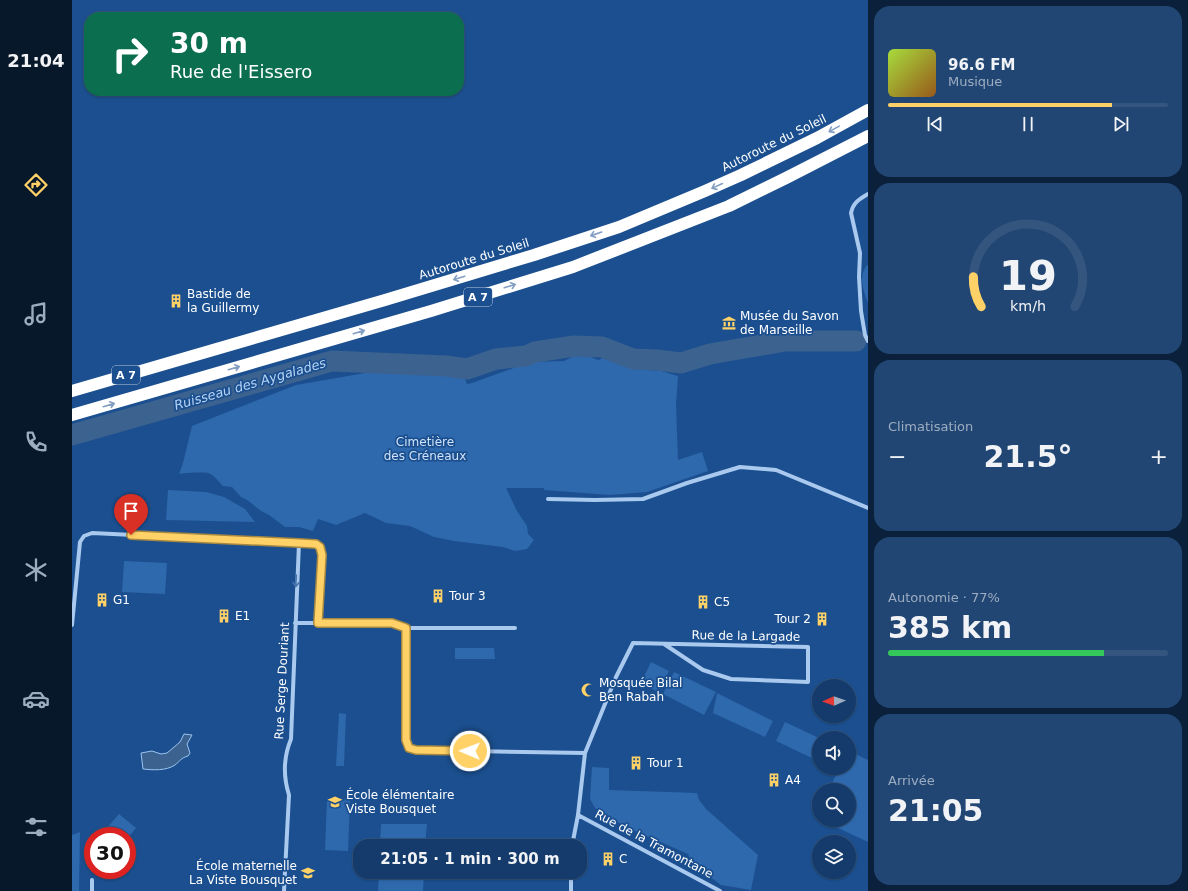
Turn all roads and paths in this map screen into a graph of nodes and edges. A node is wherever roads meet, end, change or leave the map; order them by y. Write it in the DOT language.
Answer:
graph roads {
  1 [pos="868,110"];
  2 [pos="868,136"];
  3 [pos="868,194"];
  4 [pos="868,341"];
  5 [pos="72,391"];
  6 [pos="72,415"];
  7 [pos="548,499"];
  8 [pos="868,508"];
  9 [pos="299,543"];
  10 [pos="295,623"];
  11 [pos="318,623"];
  12 [pos="72,625"];
  13 [pos="406,628"];
  14 [pos="515,628"];
  15 [pos="664,644"];
  16 [pos="585,753"];
  17 [pos="578,815"];
  18 [pos="573,839"];
  19 [pos="571,879"];
  20 [pos="92,880"];
  21 [pos="92,891"];
  22 [pos="284,891"];
  23 [pos="570,891"];
  24 [pos="720,891"];
  1 -- 5 [label="highway, Autoroute du Soleil / A 7, one-way"];
  6 -- 2 [label="highway, A 7, one-way"];
  3 -- 4 [label="street"];
  7 -- 8 [label="street"];
  9 -- 10 [label="street, Rue Serge Douriant, one-way"];
  9 -- 11 [label="street"];
  9 -- 12 [label="street"];
  10 -- 11 [label="street"];
  10 -- 22 [label="street, Rue Serge Douriant"];
  11 -- 13 [label="street"];
  13 -- 14 [label="street"];
  13 -- 16 [label="street"];
  15 -- 15 [label="street, Rue de la Largade"];
  15 -- 16 [label="street, Rue de la Largade"];
  16 -- 17 [label="street, Rue de la Largade"];
  17 -- 18 [label="street, Rue de la Largade"];
  17 -- 24 [label="street, Rue de la Tramontane"];
  19 -- 23 [label="street"];
  20 -- 21 [label="street"];
}
